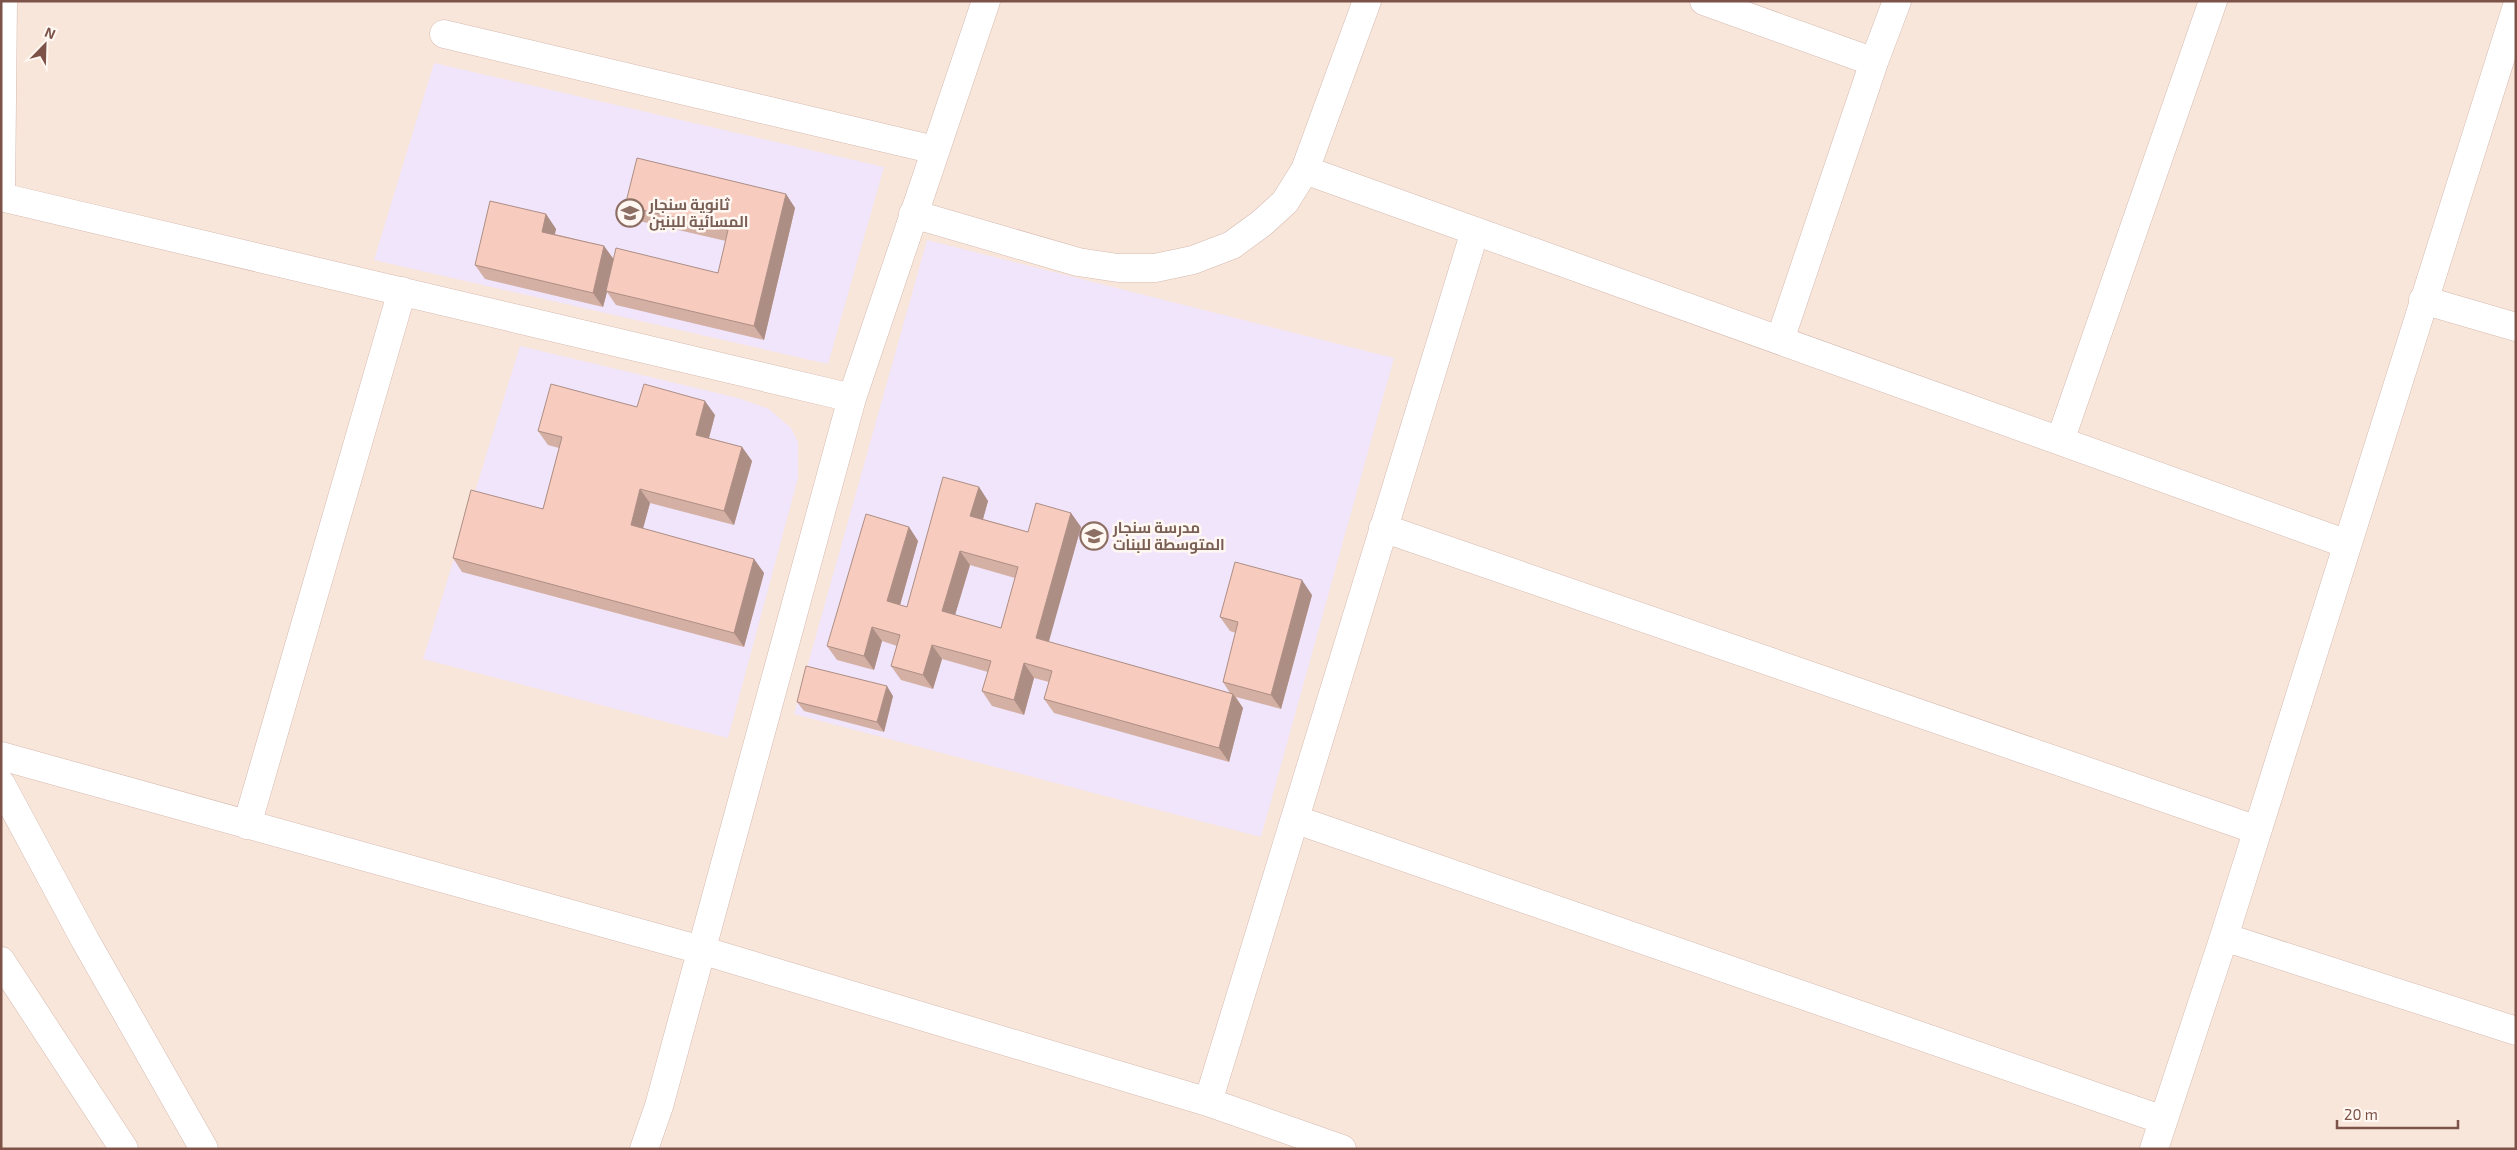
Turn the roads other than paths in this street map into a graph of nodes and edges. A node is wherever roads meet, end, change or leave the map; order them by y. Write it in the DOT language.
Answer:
graph roads {
  1 [pos="3,1"];
  2 [pos="986,1"];
  3 [pos="1367,1"];
  4 [pos="1704,1"];
  5 [pos="1897,1"];
  6 [pos="2213,1"];
  7 [pos="2515,13"];
  8 [pos="444,34"];
  9 [pos="1874,62"];
  10 [pos="935,150"];
  11 [pos="1305,170"];
  12 [pos="1,197"];
  13 [pos="914,214"];
  14 [pos="1475,231"];
  15 [pos="402,291"];
  16 [pos="2423,300"];
  17 [pos="2516,327"];
  18 [pos="1780,340"];
  19 [pos="852,398"];
  20 [pos="2060,441"];
  21 [pos="1383,528"];
  22 [pos="2347,544"];
  23 [pos="1,756"];
  24 [pos="1,784"];
  25 [pos="1297,820"];
  26 [pos="247,825"];
  27 [pos="2257,830"];
  28 [pos="2224,937"];
  29 [pos="701,950"];
  30 [pos="1,961"];
  31 [pos="2515,1027"];
  32 [pos="1208,1102"];
  33 [pos="2163,1120"];
  34 [pos="124,1149"];
  35 [pos="204,1149"];
  36 [pos="644,1149"];
  37 [pos="1342,1149"];
  38 [pos="2154,1149"];
  1 -- 12 [label="street"];
  2 -- 10 [label="street"];
  3 -- 11 [label="street"];
  4 -- 9 [label="street"];
  5 -- 9 [label="street"];
  6 -- 20 [label="street"];
  7 -- 16 [label="street"];
  8 -- 10 [label="street"];
  9 -- 18 [label="street"];
  10 -- 13 [label="street"];
  11 -- 13 [label="street"];
  11 -- 14 [label="street"];
  12 -- 15 [label="street"];
  13 -- 19 [label="street"];
  14 -- 18 [label="street"];
  14 -- 21 [label="street"];
  15 -- 19 [label="street"];
  15 -- 26 [label="street"];
  16 -- 17 [label="street"];
  16 -- 22 [label="street"];
  18 -- 20 [label="street"];
  19 -- 29 [label="street"];
  20 -- 22 [label="street"];
  21 -- 25 [label="street"];
  21 -- 27 [label="street"];
  22 -- 27 [label="street"];
  23 -- 26 [label="street"];
  24 -- 35 [label="street"];
  25 -- 32 [label="street"];
  25 -- 33 [label="street"];
  26 -- 29 [label="street"];
  27 -- 28 [label="street"];
  28 -- 31 [label="street"];
  28 -- 33 [label="street"];
  29 -- 32 [label="street"];
  29 -- 36 [label="street"];
  30 -- 34 [label="street"];
  32 -- 37 [label="street"];
  33 -- 38 [label="street"];
}
